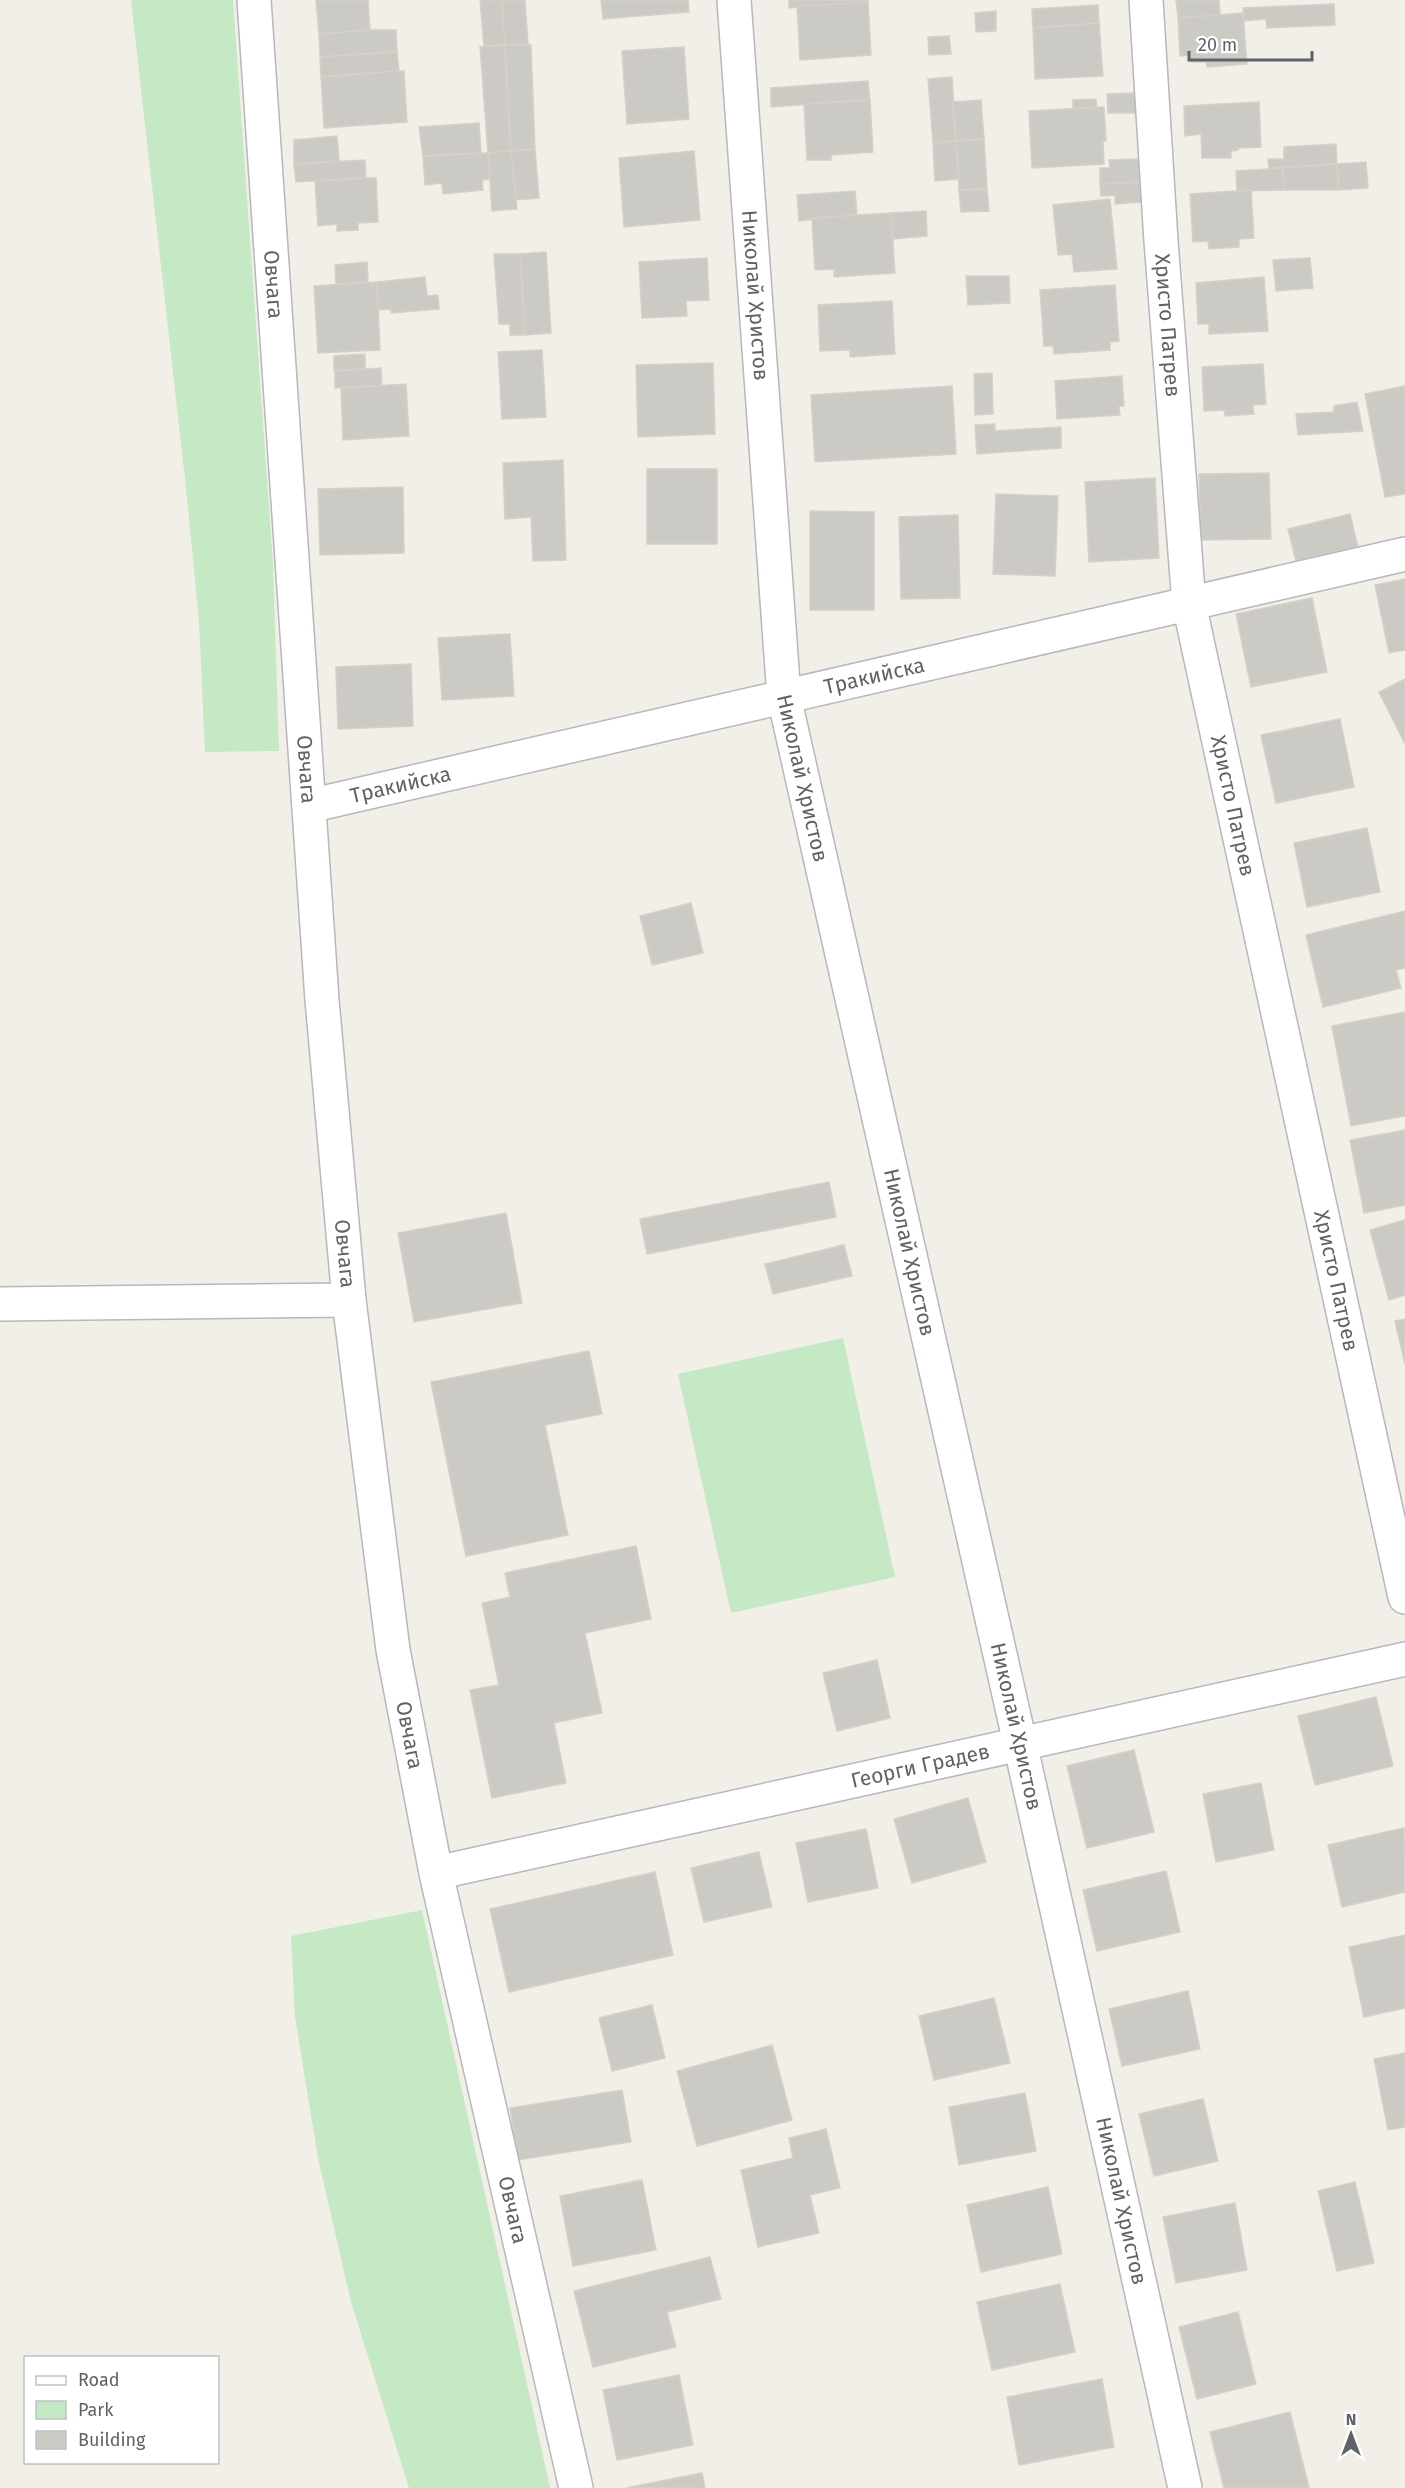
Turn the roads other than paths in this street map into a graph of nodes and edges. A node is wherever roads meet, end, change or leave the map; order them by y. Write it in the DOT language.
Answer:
graph roads {
  1 [pos="254,0"];
  2 [pos="734,0"];
  3 [pos="1146,0"];
  4 [pos="1405,554"];
  5 [pos="1189,604"];
  6 [pos="784,697"];
  7 [pos="309,806"];
  8 [pos="349,1300"];
  9 [pos="0,1304"];
  10 [pos="1405,1597"];
  11 [pos="1405,1659"];
  12 [pos="1020,1743"];
  13 [pos="436,1873"];
  14 [pos="576,2488"];
  15 [pos="1185,2488"];
  1 -- 7 [label="street, Овчага"];
  2 -- 6 [label="street, Николай Христов"];
  3 -- 5 [label="street, Христо Патрев"];
  4 -- 5 [label="street, Тракийска"];
  5 -- 6 [label="street, Тракийска"];
  5 -- 10 [label="street, Христо Патрев"];
  6 -- 7 [label="street, Тракийска"];
  6 -- 12 [label="street, Николай Христов"];
  7 -- 8 [label="street, Овчага"];
  8 -- 9 [label="street"];
  8 -- 13 [label="street, Овчага"];
  11 -- 12 [label="street, Георги Градев"];
  12 -- 13 [label="street, Георги Градев"];
  12 -- 15 [label="street, Николай Христов"];
  13 -- 14 [label="street, Овчага"];
}
